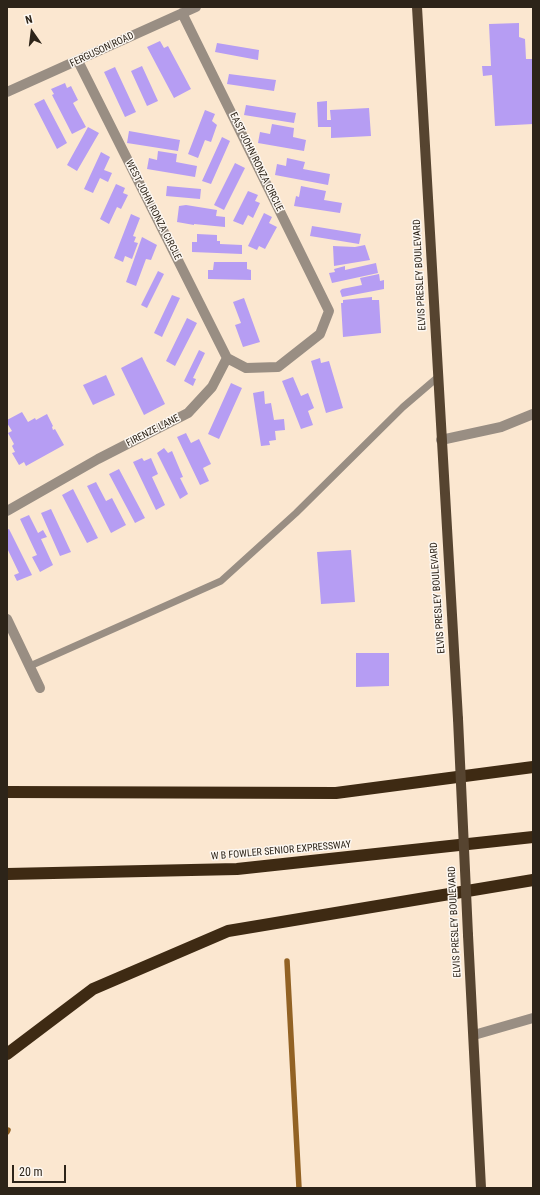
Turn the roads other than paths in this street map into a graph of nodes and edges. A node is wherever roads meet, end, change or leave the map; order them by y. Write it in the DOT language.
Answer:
graph roads {
  1 [pos="196,7"];
  2 [pos="417,7"];
  3 [pos="182,13"];
  4 [pos="78,61"];
  5 [pos="7,92"];
  6 [pos="227,358"];
  7 [pos="438,377"];
  8 [pos="533,414"];
  9 [pos="441,440"];
  10 [pos="7,511"];
  11 [pos="7,619"];
  12 [pos="30,666"];
  13 [pos="40,688"];
  14 [pos="533,767"];
  15 [pos="7,788"];
  16 [pos="7,792"];
  17 [pos="64,792"];
  18 [pos="533,836"];
  19 [pos="7,874"];
  20 [pos="533,880"];
  21 [pos="533,1018"];
  22 [pos="474,1035"];
  23 [pos="7,1054"];
  24 [pos="481,1188"];
  1 -- 3 [label="street, FERGUSON ROAD"];
  2 -- 7 [label="main road, ELVIS PRESLEY BOULEVARD"];
  3 -- 4 [label="street, FERGUSON ROAD"];
  3 -- 6 [label="street, EAST JOHN RONZA CIRCLE"];
  4 -- 5 [label="street, FERGUSON ROAD"];
  4 -- 6 [label="street, WEST JOHN RONZA CIRCLE"];
  6 -- 10 [label="street, FIRENZE LANE"];
  7 -- 9 [label="main road, ELVIS PRESLEY BOULEVARD"];
  7 -- 12 [label="lane"];
  8 -- 9 [label="street"];
  9 -- 22 [label="main road, ELVIS PRESLEY BOULEVARD, bridge"];
  11 -- 12 [label="street"];
  12 -- 13 [label="street"];
  14 -- 17 [label="highway"];
  15 -- 17 [label="highway"];
  16 -- 17 [label="highway"];
  18 -- 19 [label="highway, W B FOWLER SENIOR EXPRESSWAY"];
  20 -- 23 [label="highway"];
  21 -- 22 [label="street"];
  22 -- 24 [label="main road, ELVIS PRESLEY BOULEVARD"];
}
